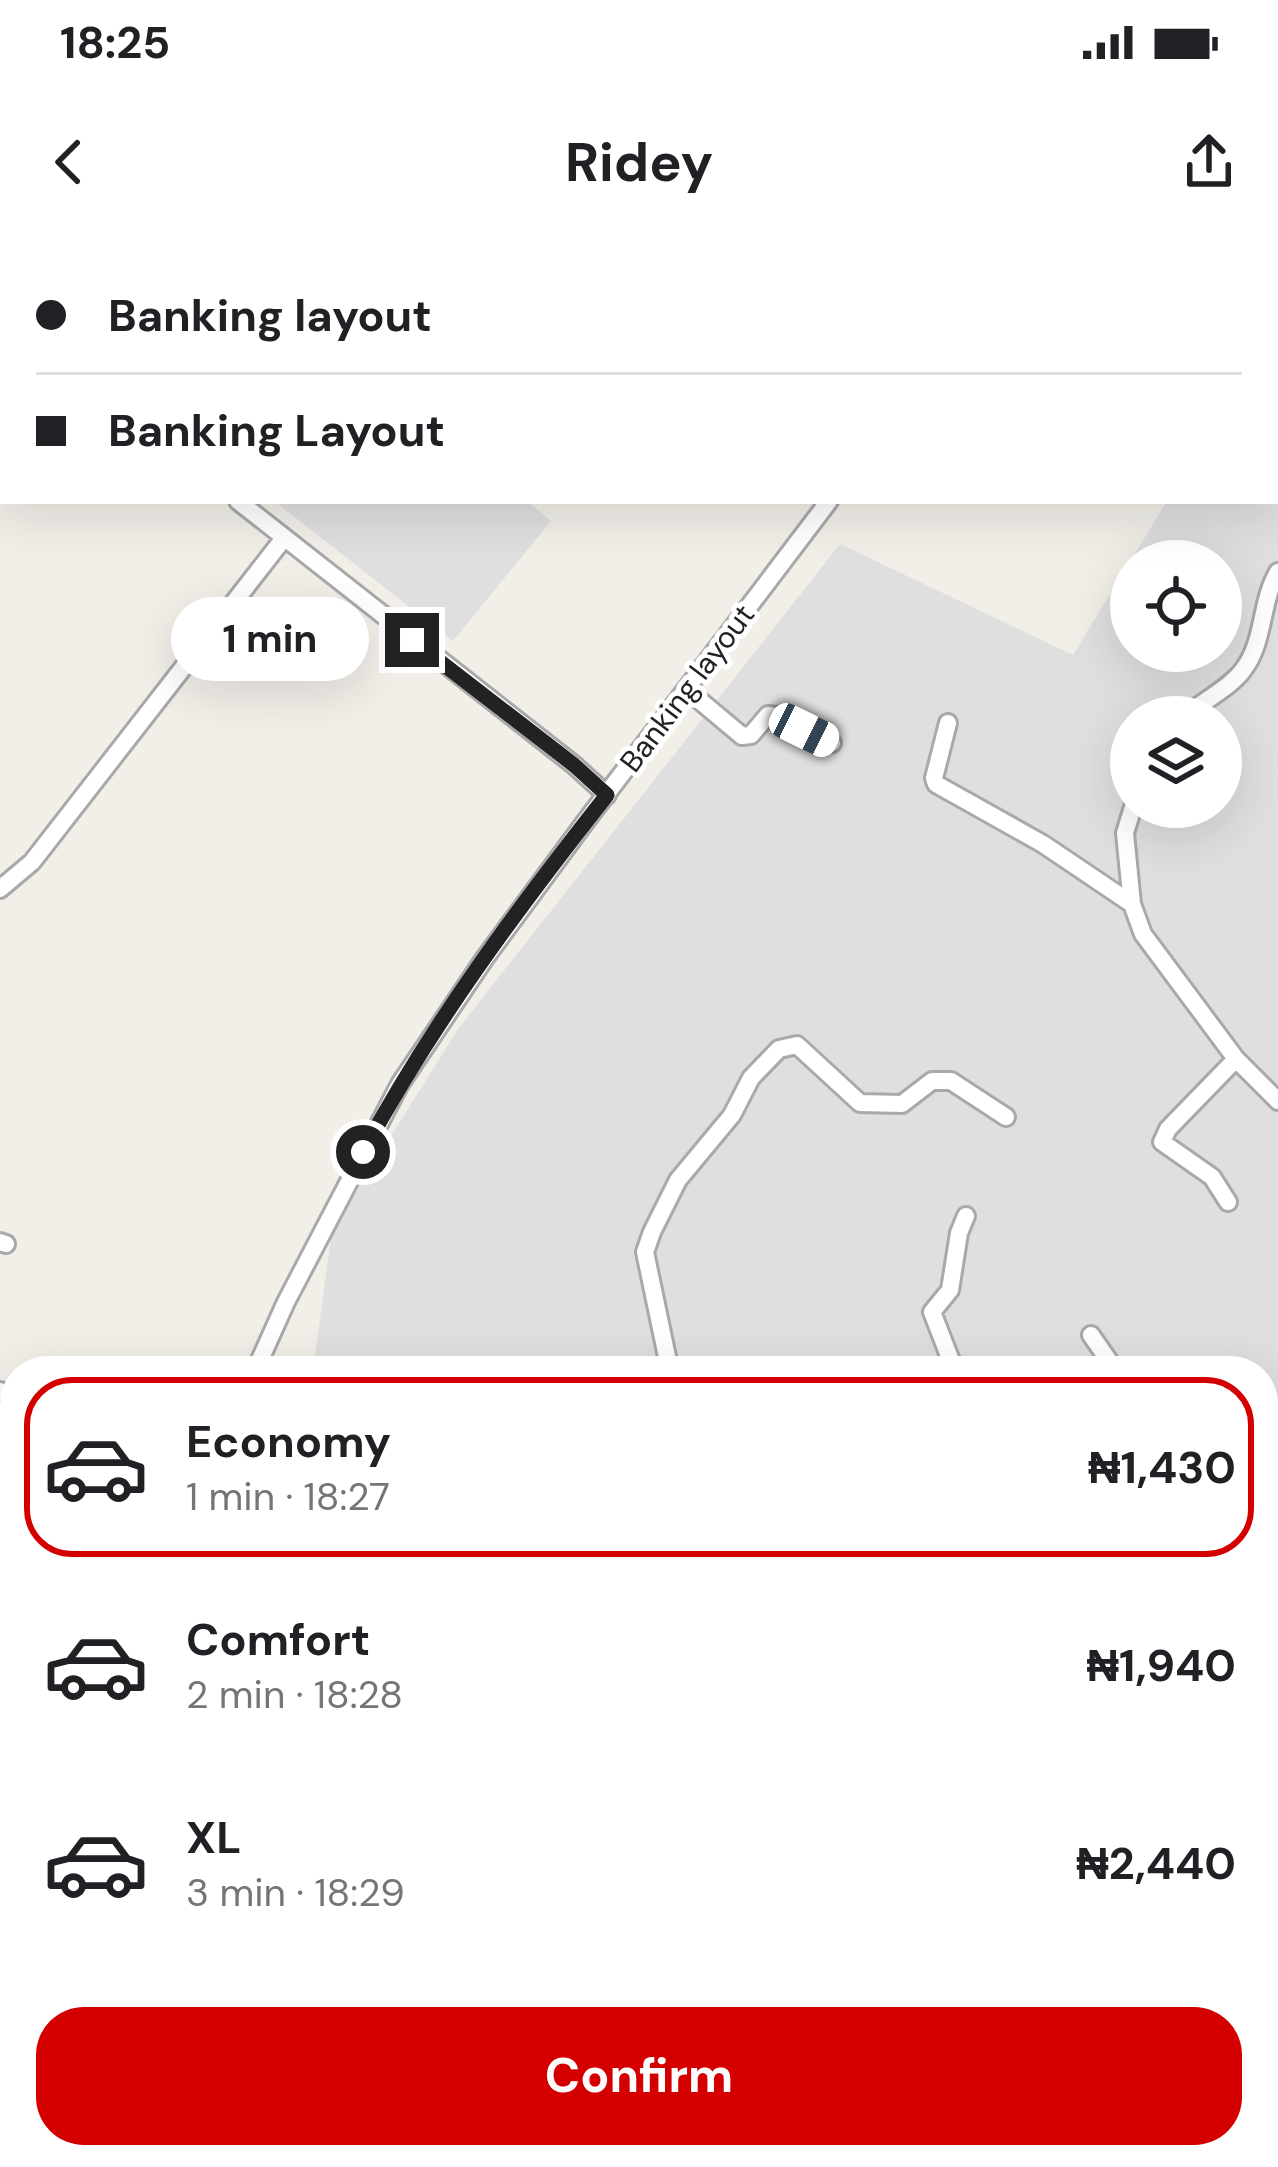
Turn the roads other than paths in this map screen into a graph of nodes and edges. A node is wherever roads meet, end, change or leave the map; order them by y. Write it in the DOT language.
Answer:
graph roads {
  1 [pos="242,504"];
  2 [pos="828,504"];
  3 [pos="284,538"];
  4 [pos="1278,572"];
  5 [pos="686,689"];
  6 [pos="1211,696"];
  7 [pos="948,723"];
  8 [pos="832,743"];
  9 [pos="607,795"];
  10 [pos="1127,828"];
  11 [pos="0,889"];
  12 [pos="1132,904"];
  13 [pos="1236,1059"];
  14 [pos="1278,1101"];
  15 [pos="1006,1117"];
  16 [pos="1228,1202"];
  17 [pos="966,1216"];
  18 [pos="1091,1335"];
  19 [pos="262,1356"];
  20 [pos="667,1356"];
  21 [pos="949,1356"];
  22 [pos="1106,1356"];
  1 -- 3 [label="street, Banking layout"];
  2 -- 5 [label="street, Banking layout"];
  3 -- 9 [label="street, Banking layout"];
  3 -- 11 [label="street"];
  4 -- 6 [label="street"];
  5 -- 8 [label="street"];
  5 -- 9 [label="street, Banking layout"];
  7 -- 12 [label="street"];
  9 -- 19 [label="street, Banking layout"];
  10 -- 12 [label="street"];
  12 -- 13 [label="street"];
  13 -- 14 [label="street"];
  13 -- 16 [label="street"];
  15 -- 20 [label="street"];
  17 -- 21 [label="street"];
  18 -- 22 [label="street"];
}
